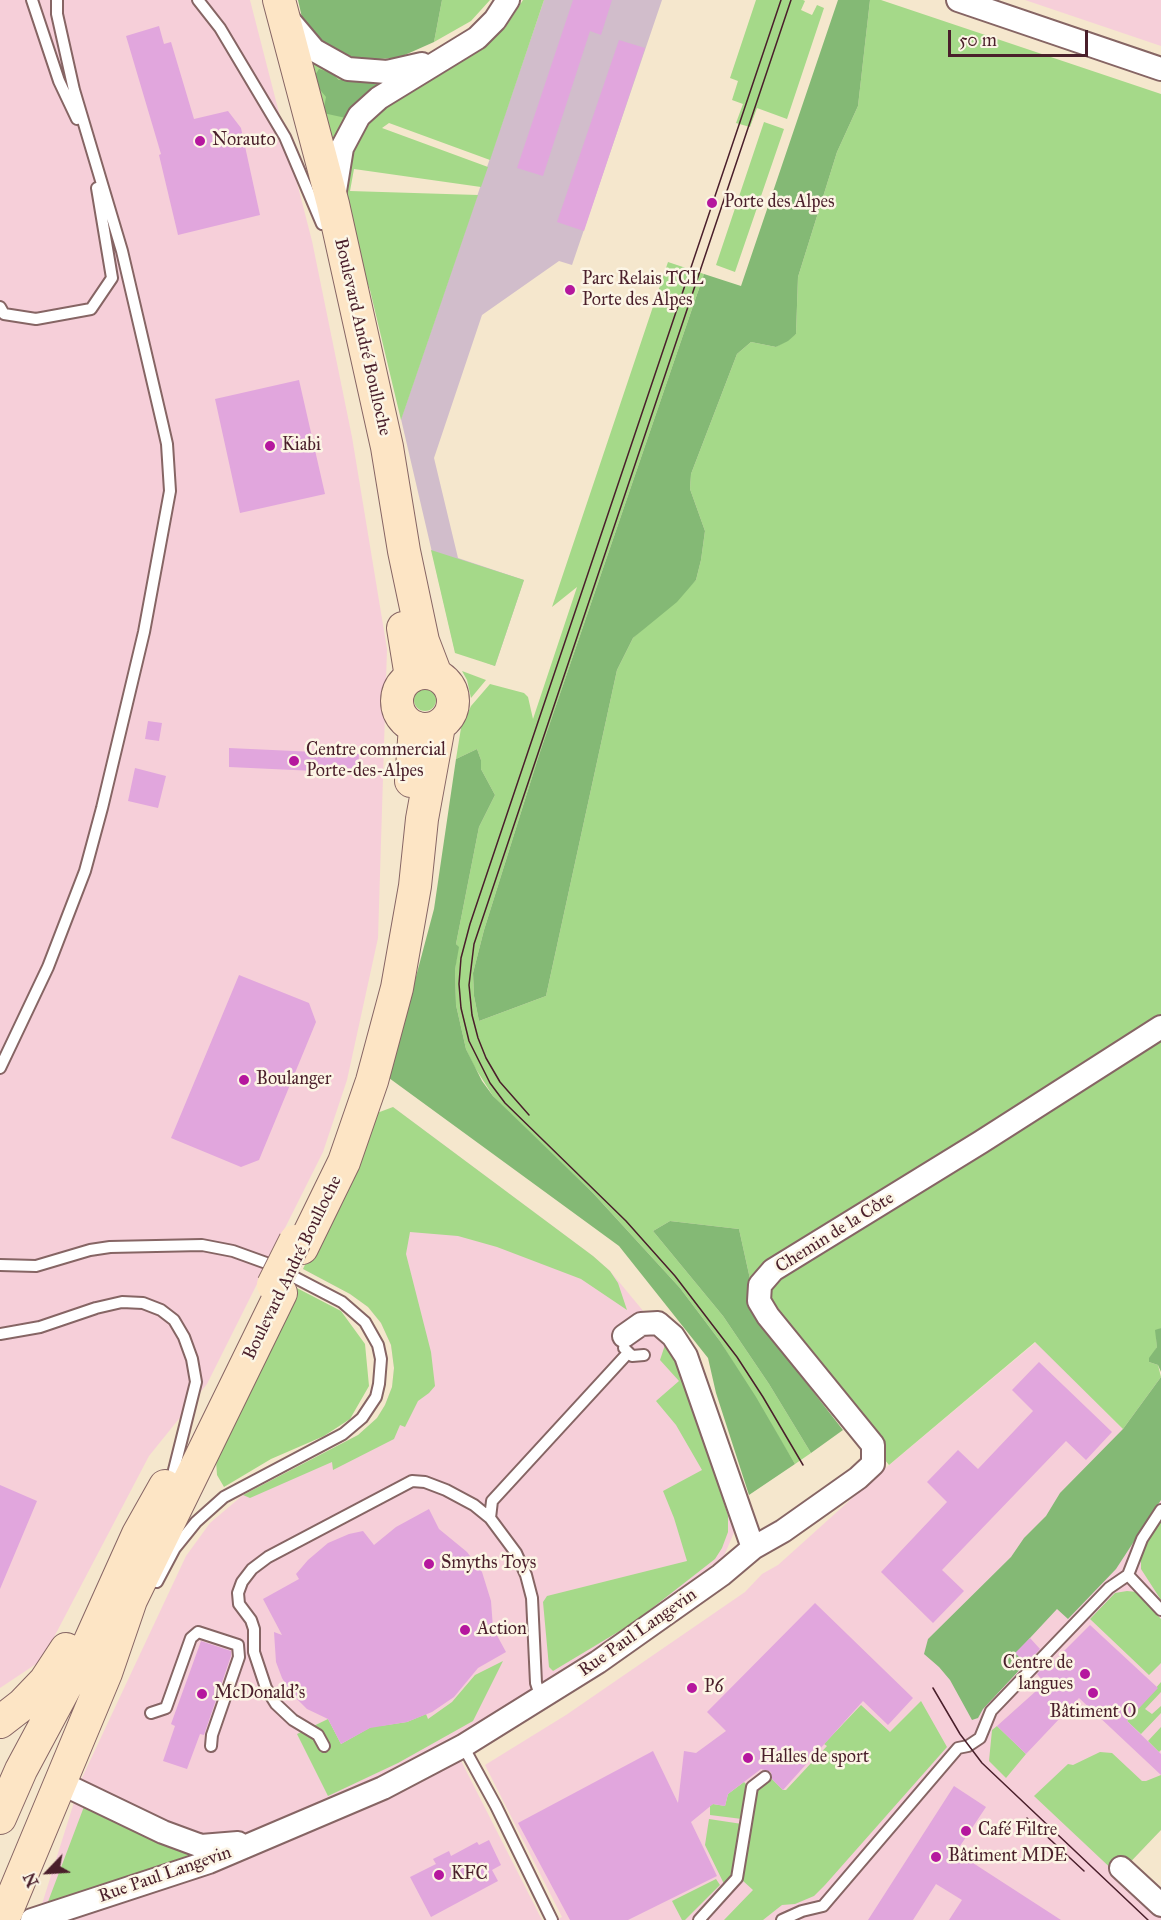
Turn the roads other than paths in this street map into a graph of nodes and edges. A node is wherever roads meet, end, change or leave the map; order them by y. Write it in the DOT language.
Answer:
graph roads {
  1 [pos="32,0"];
  2 [pos="57,0"];
  3 [pos="198,0"];
  4 [pos="508,0"];
  5 [pos="958,0"];
  6 [pos="275,4"];
  7 [pos="446,56"];
  8 [pos="1161,69"];
  9 [pos="91,149"];
  10 [pos="328,214"];
  11 [pos="0,307"];
  12 [pos="423,676"];
  13 [pos="427,727"];
  14 [pos="1161,1027"];
  15 [pos="0,1068"];
  16 [pos="0,1265"];
  17 [pos="277,1289"];
  18 [pos="0,1334"];
  19 [pos="626,1345"];
  20 [pos="644,1355"];
  21 [pos="174,1470"];
  22 [pos="1161,1510"];
  23 [pos="490,1518"];
  24 [pos="138,1534"];
  25 [pos="753,1548"];
  26 [pos="1128,1575"];
  27 [pos="150,1595"];
  28 [pos="1161,1610"];
  29 [pos="139,1614"];
  30 [pos="106,1672"];
  31 [pos="541,1698"];
  32 [pos="151,1713"];
  33 [pos="0,1722"];
  34 [pos="211,1746"];
  35 [pos="324,1746"];
  36 [pos="463,1746"];
  37 [pos="10,1767"];
  38 [pos="765,1777"];
  39 [pos="61,1783"];
  40 [pos="0,1818"];
  41 [pos="264,1839"];
  42 [pos="1121,1868"];
  43 [pos="1161,1905"];
  44 [pos="2,1918"];
  45 [pos="32,1920"];
  46 [pos="552,1920"];
  47 [pos="699,1920"];
  48 [pos="782,1920"];
  1 -- 9 [label="lane"];
  2 -- 9 [label="lane"];
  3 -- 10 [label="lane"];
  4 -- 7 [label="street"];
  5 -- 8 [label="street"];
  6 -- 7 [label="street"];
  6 -- 10 [label="main road, Boulevard André Boulloche"];
  7 -- 10 [label="street"];
  9 -- 11 [label="lane"];
  9 -- 15 [label="lane"];
  10 -- 12 [label="main road, Boulevard André Boulloche"];
  12 -- 13 [label="main road"];
  12 -- 13 [label="main road, Boulevard André Boulloche"];
  13 -- 17 [label="main road, Boulevard André Boulloche"];
  14 -- 25 [label="street, Chemin de la Côte"];
  16 -- 27 [label="lane"];
  17 -- 21 [label="main road, Boulevard André Boulloche"];
  17 -- 30 [label="main road, Boulevard André Boulloche"];
  18 -- 21 [label="lane"];
  19 -- 20 [label="lane"];
  19 -- 23 [label="lane"];
  19 -- 25 [label="street"];
  21 -- 24 [label="main road, Boulevard André Boulloche"];
  22 -- 26 [label="lane"];
  23 -- 31 [label="lane"];
  23 -- 35 [label="lane"];
  24 -- 33 [label="main road"];
  24 -- 37 [label="main road, Boulevard André Boulloche"];
  25 -- 31 [label="street, Rue Paul Langevin"];
  26 -- 28 [label="lane"];
  26 -- 48 [label="lane"];
  29 -- 30 [label="lane"];
  30 -- 39 [label="main road, Boulevard André Boulloche"];
  31 -- 36 [label="street, Rue Paul Langevin"];
  32 -- 34 [label="lane"];
  36 -- 41 [label="street, Rue Paul Langevin"];
  36 -- 46 [label="lane"];
  37 -- 39 [label="main road"];
  37 -- 40 [label="main road, Boulevard André Boulloche"];
  37 -- 44 [label="main road"];
  38 -- 47 [label="lane"];
  39 -- 41 [label="street, Rue Paul Langevin"];
  39 -- 44 [label="main road, Boulevard André Boulloche"];
  41 -- 45 [label="street, Rue Paul Langevin"];
  42 -- 43 [label="street"];
}
